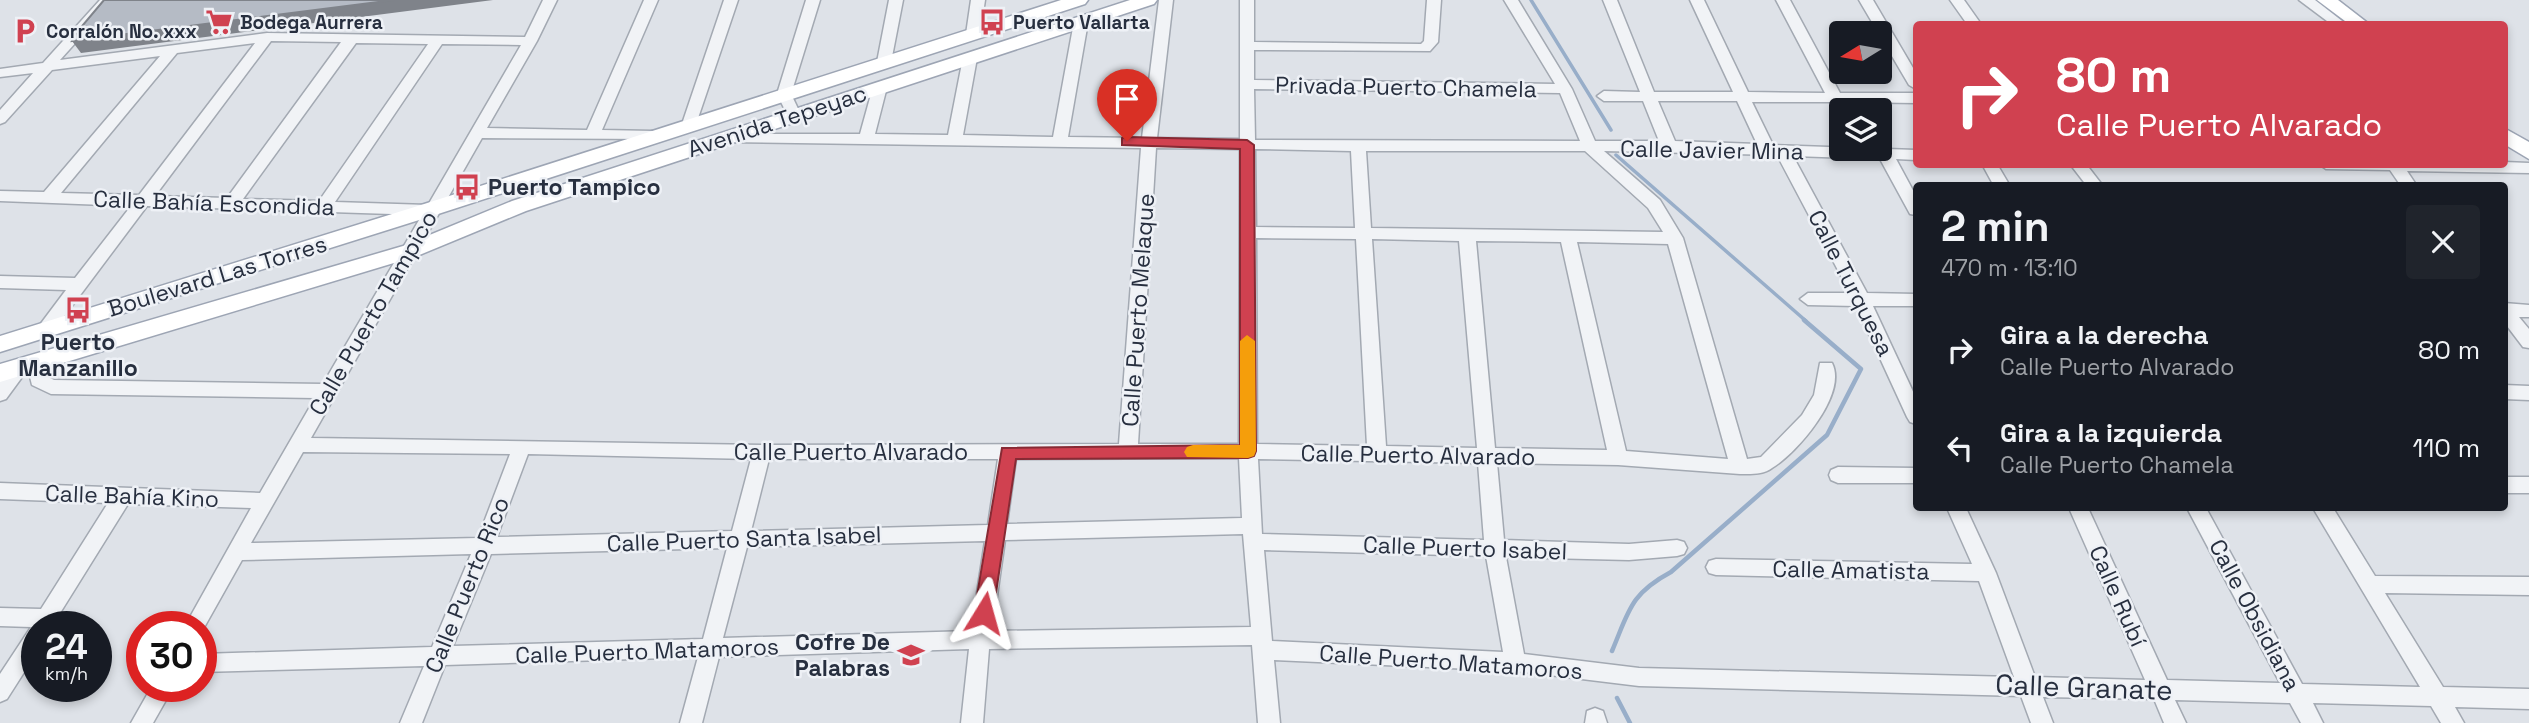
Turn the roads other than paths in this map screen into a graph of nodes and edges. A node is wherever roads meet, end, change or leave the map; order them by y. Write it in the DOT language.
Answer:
graph roads {
  1 [pos="107,0"];
  2 [pos="651,0"];
  3 [pos="731,0"];
  4 [pos="813,0"];
  5 [pos="896,0"];
  6 [pos="978,0"];
  7 [pos="1079,0"];
  8 [pos="1148,0"];
  9 [pos="1166,0"];
  10 [pos="1247,0"];
  11 [pos="1434,0"];
  12 [pos="1511,0"];
  13 [pos="1610,0"];
  14 [pos="1697,0"];
  15 [pos="1783,0"];
  16 [pos="1866,0"];
  17 [pos="1957,0"];
  18 [pos="2306,0"];
  19 [pos="2326,0"];
  20 [pos="554,1"];
  21 [pos="1972,21"];
  22 [pos="2335,21"];
  23 [pos="2356,21"];
  24 [pos="1081,22"];
  25 [pos="973,34"];
  26 [pos="267,37"];
  27 [pos="351,39"];
  28 [pos="438,40"];
  29 [pos="530,41"];
  30 [pos="1248,46"];
  31 [pos="172,50"];
  32 [pos="970,58"];
  33 [pos="884,62"];
  34 [pos="49,66"];
  35 [pos="0,73"];
  36 [pos="1913,80"];
  37 [pos="1247,84"];
  38 [pos="880,87"];
  39 [pos="1565,89"];
  40 [pos="784,94"];
  41 [pos="1647,95"];
  42 [pos="1604,96"];
  43 [pos="1742,96"];
  44 [pos="1834,96"];
  45 [pos="1913,98"];
  46 [pos="794,115"];
  47 [pos="0,119"];
  48 [pos="689,124"];
  49 [pos="476,133"];
  50 [pos="592,135"];
  51 [pos="653,136"];
  52 [pos="724,137"];
  53 [pos="866,139"];
  54 [pos="2508,139"];
  55 [pos="955,140"];
  56 [pos="1060,141"];
  57 [pos="1149,141"];
  58 [pos="1247,145"];
  59 [pos="1358,146"];
  60 [pos="1669,146"];
  61 [pos="1591,148"];
  62 [pos="1775,151"];
  63 [pos="1829,151"];
  64 [pos="1892,154"];
  65 [pos="2508,154"];
  66 [pos="1913,155"];
  67 [pos="1889,161"];
  68 [pos="2508,165"];
  69 [pos="2528,165"];
  70 [pos="2080,168"];
  71 [pos="2093,182"];
  72 [pos="0,196"];
  73 [pos="48,198"];
  74 [pos="141,200"];
  75 [pos="232,204"];
  76 [pos="1913,205"];
  77 [pos="324,206"];
  78 [pos="431,209"];
  79 [pos="1247,232"];
  80 [pos="1363,235"];
  81 [pos="1467,236"];
  82 [pos="1568,237"];
  83 [pos="1675,239"];
  84 [pos="410,251"];
  85 [pos="0,282"];
  86 [pos="79,284"];
  87 [pos="1808,299"];
  88 [pos="1863,300"];
  89 [pos="1913,300"];
  90 [pos="2508,310"];
  91 [pos="2529,311"];
  92 [pos="2508,315"];
  93 [pos="45,330"];
  94 [pos="2529,342"];
  95 [pos="0,344"];
  96 [pos="19,367"];
  97 [pos="1826,368"];
  98 [pos="328,391"];
  99 [pos="2508,392"];
  100 [pos="2529,393"];
  101 [pos="0,394"];
  102 [pos="1913,410"];
  103 [pos="297,445"];
  104 [pos="522,447"];
  105 [pos="1248,451"];
  106 [pos="762,452"];
  107 [pos="1008,452"];
  108 [pos="1128,453"];
  109 [pos="1377,453"];
  110 [pos="1488,457"];
  111 [pos="1618,458"];
  112 [pos="1740,467"];
  113 [pos="1838,475"];
  114 [pos="1913,476"];
  115 [pos="2508,485"];
  116 [pos="2529,485"];
  117 [pos="0,491"];
  118 [pos="123,496"];
  119 [pos="265,500"];
  120 [pos="1958,511"];
  121 [pos="2080,511"];
  122 [pos="2199,511"];
  123 [pos="2325,511"];
  124 [pos="995,532"];
  125 [pos="1252,534"];
  126 [pos="741,539"];
  127 [pos="484,547"];
  128 [pos="1677,548"];
  129 [pos="1495,550"];
  130 [pos="236,552"];
  131 [pos="1716,567"];
  132 [pos="1986,573"];
  133 [pos="2369,584"];
  134 [pos="2529,586"];
  135 [pos="50,611"];
  136 [pos="203,611"];
  137 [pos="0,617"];
  138 [pos="21,622"];
  139 [pos="980,640"];
  140 [pos="1262,643"];
  141 [pos="711,649"];
  142 [pos="439,656"];
  143 [pos="21,658"];
  144 [pos="217,663"];
  145 [pos="1515,663"];
  146 [pos="1639,677"];
  147 [pos="2029,685"];
  148 [pos="2160,689"];
  149 [pos="0,692"];
  150 [pos="2297,694"];
  151 [pos="2437,696"];
  152 [pos="2529,699"];
  153 [pos="154,702"];
  154 [pos="142,723"];
  155 [pos="411,723"];
  156 [pos="691,723"];
  157 [pos="972,723"];
  158 [pos="1269,723"];
  159 [pos="2042,723"];
  160 [pos="2175,723"];
  161 [pos="2312,723"];
  162 [pos="2453,723"];
  1 -- 34 [label="street"];
  2 -- 50 [label="street"];
  3 -- 48 [label="street"];
  4 -- 40 [label="street"];
  5 -- 33 [label="street"];
  6 -- 25 [label="street"];
  7 -- 25 [label="main road, Avenida Tepeyac"];
  8 -- 24 [label="main road, Avenida Tepeyac"];
  9 -- 57 [label="street, Calle Puerto Melaque"];
  10 -- 30 [label="street"];
  11 -- 30 [label="street, Privada Puerto Chamela"];
  12 -- 39 [label="street"];
  13 -- 41 [label="street"];
  14 -- 43 [label="street, Calle Turquesa"];
  15 -- 44 [label="street"];
  16 -- 36 [label="street"];
  17 -- 21 [label="street"];
  18 -- 22 [label="street"];
  19 -- 23 [label="main road"];
  20 -- 29 [label="street, Calle Puerto Tampico"];
  24 -- 32 [label="main road, Avenida Tepeyac"];
  24 -- 56 [label="street"];
  25 -- 33 [label="main road, Avenida Tepeyac"];
  26 -- 27 [label="street"];
  26 -- 31 [label="street"];
  26 -- 74 [label="street"];
  27 -- 28 [label="street"];
  27 -- 75 [label="street"];
  28 -- 29 [label="street"];
  28 -- 77 [label="street"];
  29 -- 49 [label="street, Calle Puerto Tampico"];
  30 -- 37 [label="street"];
  31 -- 34 [label="street"];
  31 -- 73 [label="street"];
  32 -- 38 [label="main road, Avenida Tepeyac"];
  32 -- 55 [label="street"];
  33 -- 40 [label="main road, Avenida Tepeyac"];
  34 -- 35 [label="street"];
  34 -- 47 [label="street"];
  37 -- 39 [label="street, Privada Puerto Chamela"];
  37 -- 58 [label="street"];
  38 -- 46 [label="main road, Avenida Tepeyac"];
  38 -- 53 [label="street"];
  39 -- 61 [label="street"];
  40 -- 46 [label="street"];
  40 -- 48 [label="main road, Avenida Tepeyac"];
  41 -- 42 [label="street"];
  41 -- 43 [label="street"];
  41 -- 60 [label="street"];
  43 -- 44 [label="street"];
  43 -- 62 [label="street, Calle Turquesa"];
  44 -- 45 [label="street"];
  46 -- 52 [label="main road, Avenida Tepeyac"];
  48 -- 51 [label="main road, Avenida Tepeyac"];
  49 -- 50 [label="street"];
  49 -- 78 [label="street, Calle Puerto Tampico"];
  50 -- 51 [label="street"];
  51 -- 78 [label="main road, Avenida Tepeyac"];
  52 -- 53 [label="street, Calle Javier Mina"];
  52 -- 84 [label="main road, Avenida Tepeyac"];
  53 -- 55 [label="street, Calle Javier Mina"];
  54 -- 69 [label="main road"];
  55 -- 56 [label="street, Calle Javier Mina"];
  56 -- 57 [label="street, Calle Javier Mina"];
  57 -- 58 [label="street, Calle Javier Mina"];
  57 -- 108 [label="street, Calle Puerto Melaque"];
  58 -- 59 [label="street, Calle Javier Mina"];
  58 -- 79 [label="street"];
  59 -- 61 [label="street, Calle Javier Mina"];
  59 -- 80 [label="street"];
  60 -- 61 [label="street, Calle Javier Mina"];
  60 -- 62 [label="street, Calle Javier Mina"];
  61 -- 83 [label="street"];
  62 -- 63 [label="street, Calle Javier Mina"];
  62 -- 88 [label="street, Calle Turquesa"];
  64 -- 66 [label="street, Calle Javier Mina"];
  65 -- 69 [label="street"];
  67 -- 76 [label="street"];
  68 -- 69 [label="street"];
  70 -- 71 [label="street"];
  72 -- 73 [label="street, Calle Bahía Escondida"];
  73 -- 74 [label="street, Calle Bahía Escondida"];
  74 -- 75 [label="street, Calle Bahía Escondida"];
  74 -- 86 [label="street"];
  75 -- 77 [label="street, Calle Bahía Escondida"];
  77 -- 78 [label="street, Calle Bahía Escondida"];
  78 -- 84 [label="street, Calle Puerto Tampico"];
  78 -- 93 [label="main road, Boulevard Las Torres"];
  79 -- 80 [label="street"];
  79 -- 105 [label="street"];
  80 -- 81 [label="street"];
  80 -- 109 [label="street"];
  81 -- 82 [label="street"];
  81 -- 110 [label="street"];
  82 -- 83 [label="street"];
  82 -- 111 [label="street"];
  83 -- 112 [label="street"];
  84 -- 96 [label="main road, Boulevard Las Torres"];
  84 -- 98 [label="street, Calle Puerto Tampico"];
  85 -- 86 [label="street"];
  86 -- 93 [label="street"];
  87 -- 88 [label="street"];
  88 -- 89 [label="street"];
  88 -- 102 [label="street, Calle Turquesa"];
  90 -- 91 [label="street"];
  92 -- 94 [label="street"];
  93 -- 95 [label="main road, Boulevard Las Torres"];
  96 -- 98 [label="street"];
  96 -- 101 [label="street"];
  97 -- 112 [label="street"];
  98 -- 103 [label="street, Calle Puerto Tampico"];
  99 -- 100 [label="street"];
  103 -- 104 [label="street, Calle Puerto Alvarado"];
  103 -- 119 [label="street, Calle Puerto Tampico"];
  104 -- 106 [label="street, Calle Puerto Alvarado"];
  104 -- 127 [label="street, Calle Puerto Rico"];
  105 -- 108 [label="street, Calle Puerto Alvarado"];
  105 -- 109 [label="street, Calle Puerto Alvarado"];
  105 -- 125 [label="street"];
  106 -- 107 [label="street, Calle Puerto Alvarado"];
  106 -- 126 [label="street"];
  107 -- 108 [label="street, Calle Puerto Alvarado"];
  107 -- 124 [label="street"];
  109 -- 110 [label="street, Calle Puerto Alvarado"];
  110 -- 111 [label="street, Calle Puerto Alvarado"];
  110 -- 129 [label="street"];
  111 -- 112 [label="street, Calle Puerto Alvarado"];
  113 -- 114 [label="street"];
  115 -- 116 [label="street"];
  117 -- 118 [label="street, Calle Bahía Kino"];
  118 -- 119 [label="street, Calle Bahía Kino"];
  118 -- 135 [label="street"];
  119 -- 130 [label="street, Calle Puerto Tampico"];
  120 -- 132 [label="street"];
  121 -- 148 [label="street, Calle Rubí"];
  122 -- 150 [label="street, Calle Obsidiana"];
  123 -- 133 [label="street"];
  124 -- 125 [label="street, Calle Puerto Santa Isabel"];
  124 -- 126 [label="street, Calle Puerto Santa Isabel"];
  124 -- 139 [label="street"];
  125 -- 129 [label="street, Calle Puerto Isabel"];
  125 -- 140 [label="street"];
  126 -- 127 [label="street, Calle Puerto Santa Isabel"];
  126 -- 141 [label="street"];
  127 -- 130 [label="street, Calle Puerto Santa Isabel"];
  127 -- 142 [label="street, Calle Puerto Rico"];
  128 -- 129 [label="street, Calle Puerto Isabel"];
  129 -- 145 [label="street"];
  130 -- 136 [label="street, Calle Puerto Tampico"];
  131 -- 132 [label="street, Calle Amatista"];
  132 -- 147 [label="street"];
  133 -- 134 [label="street"];
  133 -- 151 [label="street"];
  137 -- 138 [label="street"];
  139 -- 140 [label="street, Calle Puerto Matamoros"];
  139 -- 141 [label="street, Calle Puerto Matamoros"];
  139 -- 157 [label="street"];
  140 -- 145 [label="street, Calle Puerto Matamoros"];
  140 -- 158 [label="street"];
  141 -- 142 [label="street, Calle Puerto Matamoros"];
  141 -- 156 [label="street"];
  142 -- 144 [label="street, Calle Puerto Matamoros"];
  142 -- 155 [label="street, Calle Puerto Rico"];
  143 -- 149 [label="street"];
  145 -- 146 [label="street, Calle Puerto Matamoros"];
  146 -- 147 [label="street, Calle Granate"];
  147 -- 148 [label="street, Calle Granate"];
  147 -- 159 [label="street"];
  148 -- 150 [label="street, Calle Granate"];
  148 -- 160 [label="street, Calle Rubí"];
  150 -- 151 [label="street, Calle Granate"];
  150 -- 161 [label="street, Calle Obsidiana"];
  151 -- 152 [label="street, Calle Granate"];
  151 -- 162 [label="street"];
  153 -- 154 [label="street"];
}
